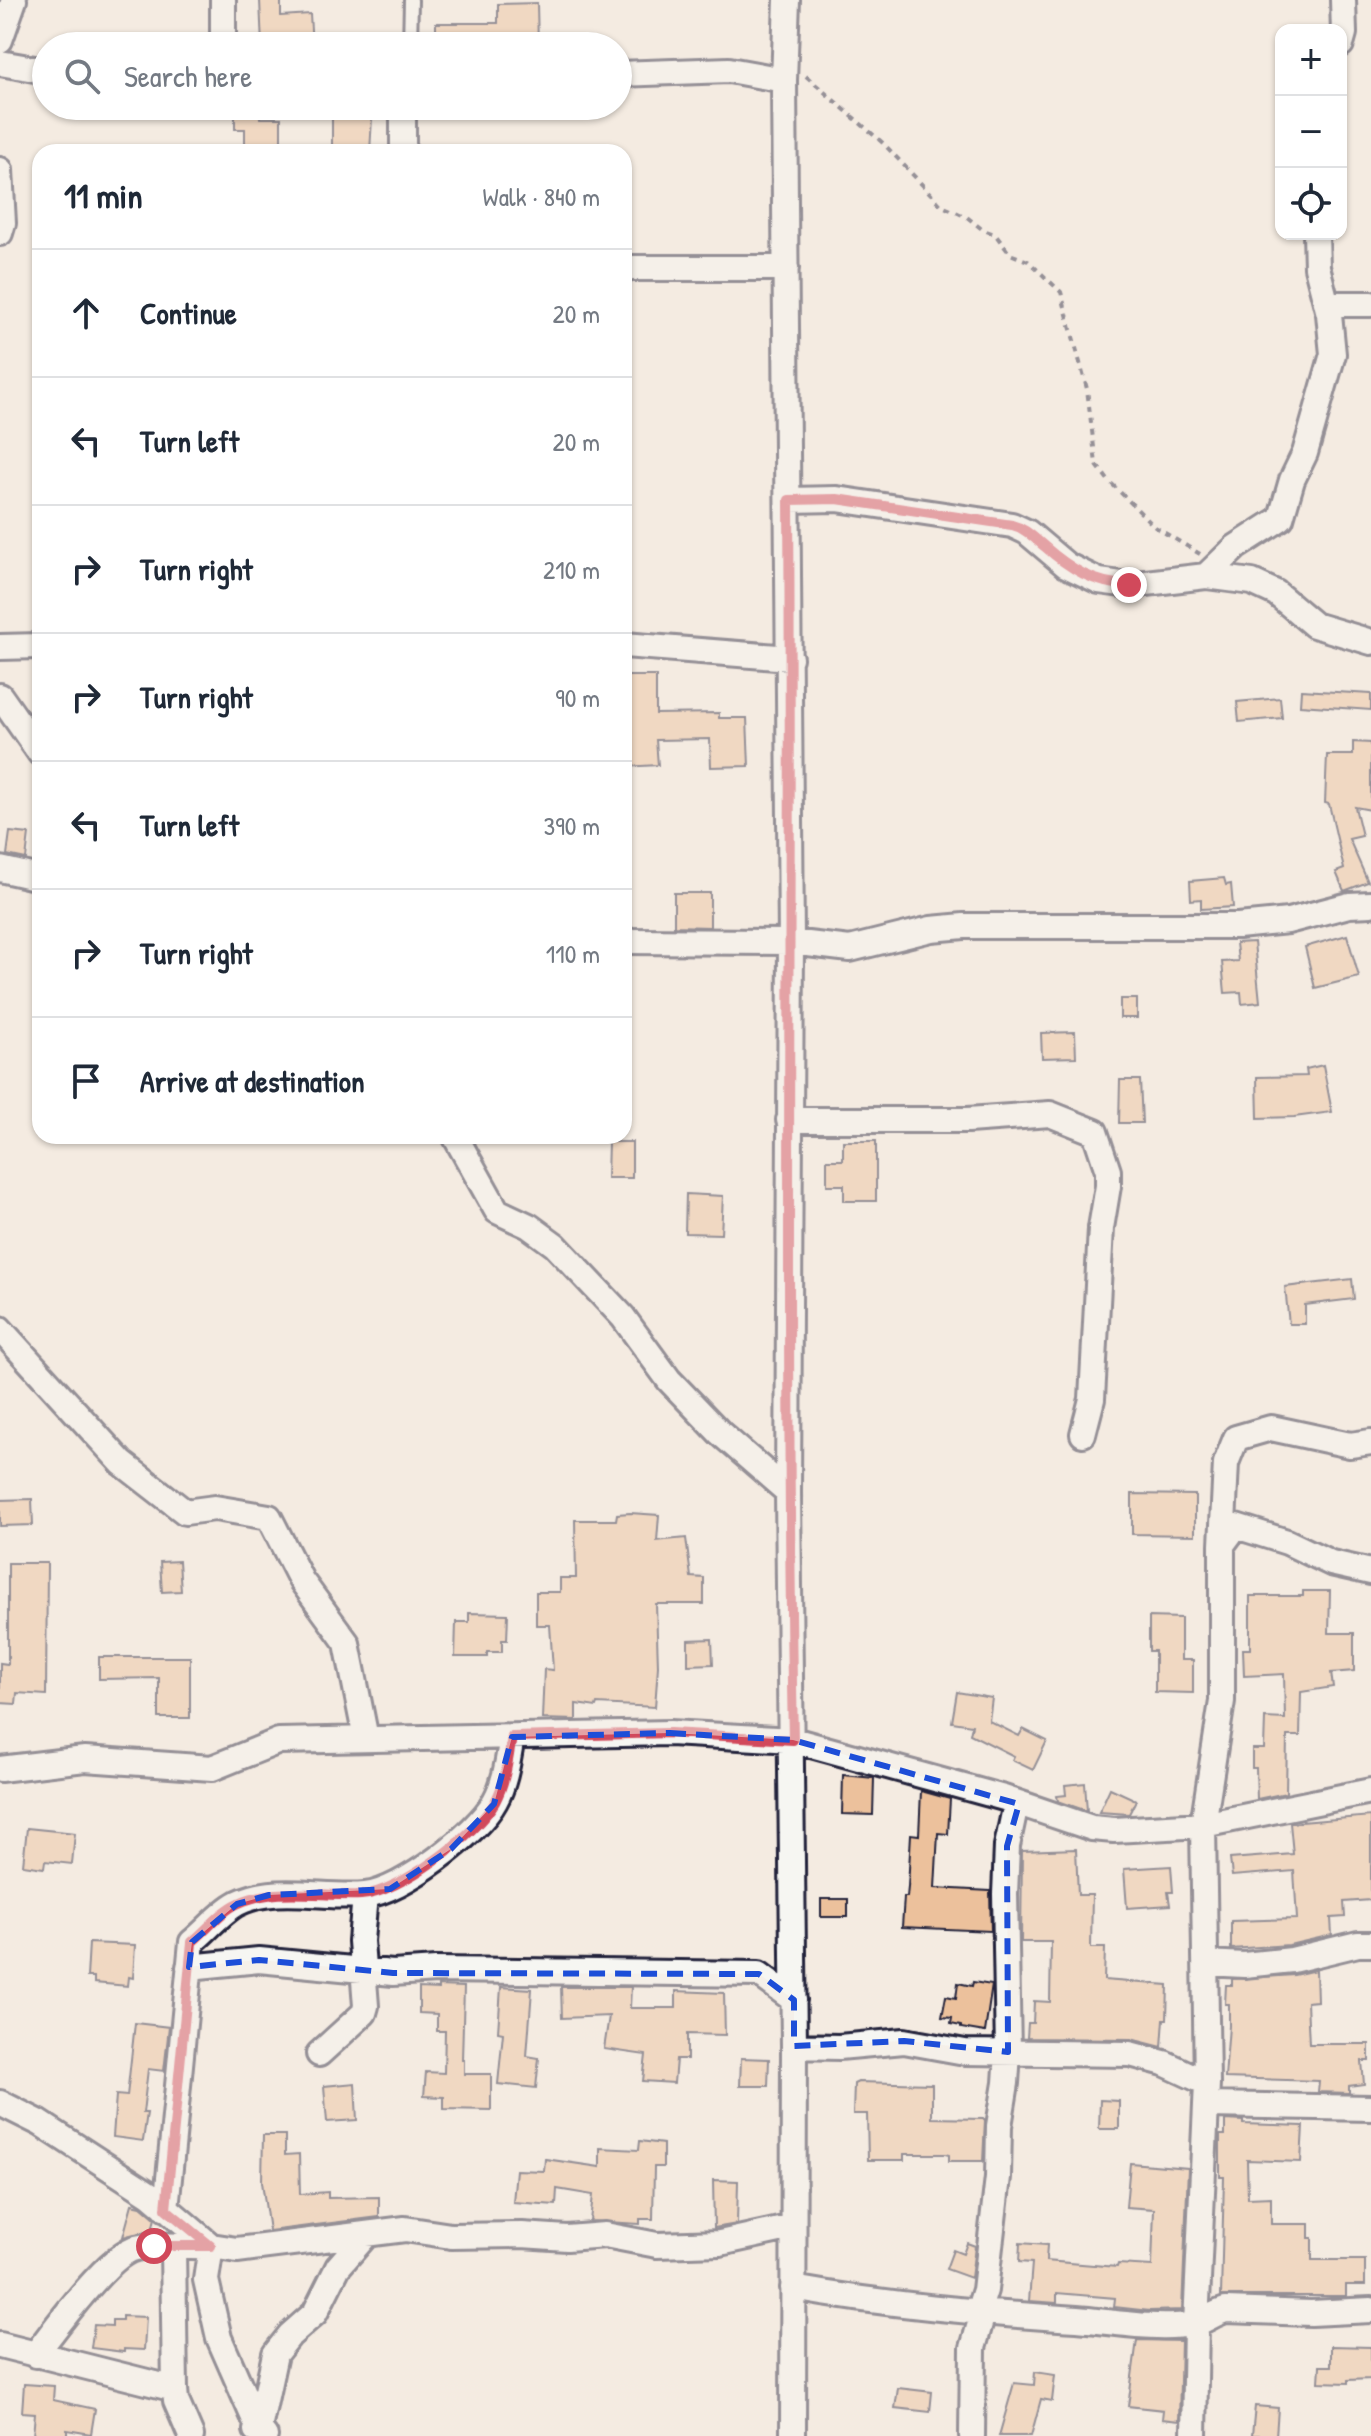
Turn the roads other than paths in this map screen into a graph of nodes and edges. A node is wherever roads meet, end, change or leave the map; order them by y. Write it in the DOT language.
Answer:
graph roads {
  1 [pos="14,0"];
  2 [pos="223,0"];
  3 [pos="411,0"];
  4 [pos="787,0"];
  5 [pos="1343,0"];
  6 [pos="1344,24"];
  7 [pos="223,32"];
  8 [pos="410,32"];
  9 [pos="0,40"];
  10 [pos="0,63"];
  11 [pos="32,69"];
  12 [pos="632,73"];
  13 [pos="784,80"];
  14 [pos="403,120"];
  15 [pos="403,144"];
  16 [pos="0,170"];
  17 [pos="0,233"];
  18 [pos="1316,240"];
  19 [pos="632,268"];
  20 [pos="786,268"];
  21 [pos="1327,304"];
  22 [pos="1371,304"];
  23 [pos="789,500"];
  24 [pos="1212,570"];
  25 [pos="1371,642"];
  26 [pos="32,646"];
  27 [pos="632,646"];
  28 [pos="0,647"];
  29 [pos="790,658"];
  30 [pos="0,696"];
  31 [pos="32,742"];
  32 [pos="0,869"];
  33 [pos="32,876"];
  34 [pos="1371,904"];
  35 [pos="632,941"];
  36 [pos="791,942"];
  37 [pos="789,1120"];
  38 [pos="459,1144"];
  39 [pos="0,1329"];
  40 [pos="1083,1434"];
  41 [pos="1371,1442"];
  42 [pos="788,1492"];
  43 [pos="1222,1545"];
  44 [pos="1371,1572"];
  45 [pos="512,1737"];
  46 [pos="366,1739"];
  47 [pos="793,1740"];
  48 [pos="2,1775"];
  49 [pos="1371,1791"];
  50 [pos="1019,1804"];
  51 [pos="1203,1825"];
  52 [pos="365,1895"];
  53 [pos="1371,1944"];
  54 [pos="1207,1963"];
  55 [pos="189,1967"];
  56 [pos="364,1972"];
  57 [pos="794,2000"];
  58 [pos="794,2046"];
  59 [pos="1008,2052"];
  60 [pos="319,2054"];
  61 [pos="1206,2094"];
  62 [pos="0,2103"];
  63 [pos="1371,2108"];
  64 [pos="166,2209"];
  65 [pos="793,2227"];
  66 [pos="366,2235"];
  67 [pos="211,2246"];
  68 [pos="173,2247"];
  69 [pos="793,2288"];
  70 [pos="1371,2310"];
  71 [pos="980,2313"];
  72 [pos="1196,2324"];
  73 [pos="0,2345"];
  74 [pos="35,2355"];
  75 [pos="175,2389"];
  76 [pos="186,2433"];
  77 [pos="258,2433"];
  78 [pos="793,2436"];
  79 [pos="972,2436"];
  80 [pos="1194,2436"];
  1 -- 9 [label="street"];
  2 -- 7 [label="street"];
  3 -- 8 [label="lane"];
  4 -- 13 [label="street"];
  5 -- 6 [label="street"];
  10 -- 11 [label="street"];
  12 -- 13 [label="street"];
  13 -- 20 [label="street"];
  14 -- 15 [label="street"];
  16 -- 17 [label="street"];
  18 -- 21 [label="street"];
  19 -- 20 [label="street"];
  20 -- 23 [label="street"];
  21 -- 22 [label="street"];
  21 -- 24 [label="street"];
  23 -- 24 [label="street"];
  23 -- 29 [label="street"];
  24 -- 25 [label="street"];
  26 -- 28 [label="street"];
  27 -- 29 [label="street"];
  29 -- 36 [label="street"];
  30 -- 31 [label="street"];
  32 -- 33 [label="street"];
  34 -- 36 [label="street"];
  35 -- 36 [label="street"];
  36 -- 37 [label="street"];
  37 -- 40 [label="street"];
  37 -- 42 [label="street"];
  38 -- 42 [label="street"];
  39 -- 46 [label="street"];
  41 -- 43 [label="street"];
  42 -- 47 [label="street"];
  43 -- 44 [label="street"];
  43 -- 51 [label="street"];
  45 -- 46 [label="street"];
  45 -- 47 [label="street"];
  45 -- 52 [label="street"];
  46 -- 48 [label="street"];
  47 -- 50 [label="street"];
  47 -- 57 [label="street"];
  49 -- 51 [label="street"];
  50 -- 51 [label="street"];
  50 -- 59 [label="street"];
  51 -- 54 [label="street"];
  52 -- 55 [label="street"];
  52 -- 56 [label="street"];
  53 -- 54 [label="street"];
  54 -- 61 [label="street"];
  55 -- 56 [label="street"];
  55 -- 64 [label="street"];
  56 -- 57 [label="street"];
  56 -- 60 [label="street"];
  57 -- 58 [label="street"];
  58 -- 59 [label="street"];
  58 -- 65 [label="street"];
  59 -- 61 [label="street"];
  59 -- 71 [label="street"];
  61 -- 63 [label="street"];
  61 -- 72 [label="street"];
  62 -- 64 [label="street"];
  64 -- 67 [label="street"];
  65 -- 66 [label="street"];
  65 -- 69 [label="street"];
  66 -- 67 [label="street"];
  66 -- 77 [label="street"];
  67 -- 68 [label="street"];
  67 -- 77 [label="street"];
  68 -- 74 [label="street"];
  68 -- 75 [label="street"];
  69 -- 71 [label="street"];
  69 -- 78 [label="street"];
  70 -- 72 [label="street"];
  71 -- 72 [label="street"];
  71 -- 79 [label="street"];
  72 -- 80 [label="street"];
  73 -- 74 [label="street"];
  74 -- 75 [label="street"];
  75 -- 76 [label="street"];
}
